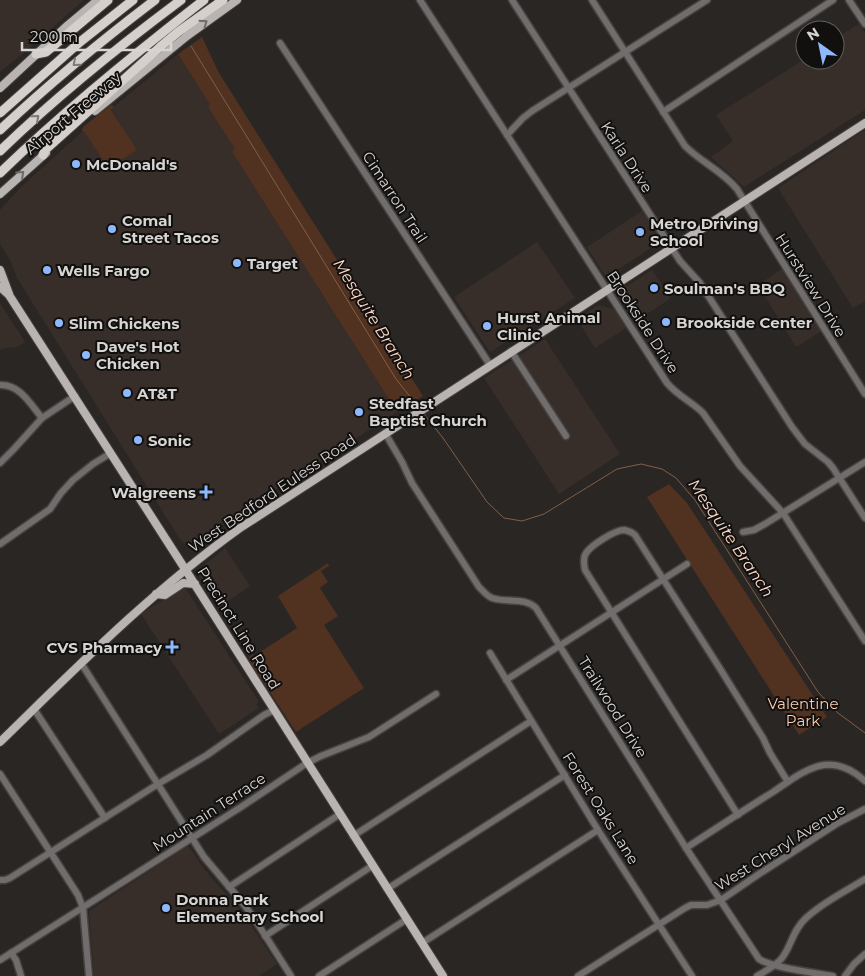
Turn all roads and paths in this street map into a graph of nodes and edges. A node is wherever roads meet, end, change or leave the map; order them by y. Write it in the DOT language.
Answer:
graph roads {
  1 [pos="98,0"];
  2 [pos="108,0"];
  3 [pos="133,0"];
  4 [pos="155,0"];
  5 [pos="181,0"];
  6 [pos="204,0"];
  7 [pos="223,0"];
  8 [pos="237,0"];
  9 [pos="420,0"];
  10 [pos="512,0"];
  11 [pos="592,0"];
  12 [pos="707,0"];
  13 [pos="833,0"];
  14 [pos="849,0"];
  15 [pos="865,24"];
  16 [pos="80,42"];
  17 [pos="280,43"];
  18 [pos="625,53"];
  19 [pos="36,54"];
  20 [pos="0,88"];
  21 [pos="568,88"];
  22 [pos="0,105"];
  23 [pos="663,112"];
  24 [pos="0,113"];
  25 [pos="865,123"];
  26 [pos="0,130"];
  27 [pos="507,135"];
  28 [pos="0,151"];
  29 [pos="43,155"];
  30 [pos="0,173"];
  31 [pos="0,194"];
  32 [pos="744,201"];
  33 [pos="671,248"];
  34 [pos="0,270"];
  35 [pos="0,287"];
  36 [pos="607,290"];
  37 [pos="9,296"];
  38 [pos="511,352"];
  39 [pos="490,365"];
  40 [pos="0,385"];
  41 [pos="865,394"];
  42 [pos="75,396"];
  43 [pos="42,418"];
  44 [pos="386,433"];
  45 [pos="566,436"];
  46 [pos="111,453"];
  47 [pos="0,462"];
  48 [pos="865,462"];
  49 [pos="840,477"];
  50 [pos="783,513"];
  51 [pos="865,518"];
  52 [pos="744,532"];
  53 [pos="0,544"];
  54 [pos="687,564"];
  55 [pos="185,569"];
  56 [pos="664,579"];
  57 [pos="195,584"];
  58 [pos="156,594"];
  59 [pos="612,613"];
  60 [pos="865,641"];
  61 [pos="560,646"];
  62 [pos="490,653"];
  63 [pos="82,663"];
  64 [pos="506,680"];
  65 [pos="436,694"];
  66 [pos="34,709"];
  67 [pos="274,710"];
  68 [pos="531,721"];
  69 [pos="0,742"];
  70 [pos="308,763"];
  71 [pos="0,774"];
  72 [pos="565,775"];
  73 [pos="865,781"];
  74 [pos="788,782"];
  75 [pos="158,784"];
  76 [pos="865,809"];
  77 [pos="340,814"];
  78 [pos="738,815"];
  79 [pos="105,818"];
  80 [pos="598,830"];
  81 [pos="353,836"];
  82 [pos="191,838"];
  83 [pos="686,848"];
  84 [pos="51,853"];
  85 [pos="372,866"];
  86 [pos="865,879"];
  87 [pos="0,880"];
  88 [pos="230,887"];
  89 [pos="387,889"];
  90 [pos="721,900"];
  91 [pos="83,908"];
  92 [pos="406,919"];
  93 [pos="659,924"];
  94 [pos="265,936"];
  95 [pos="422,943"];
  96 [pos="11,953"];
  97 [pos="865,954"];
  98 [pos="0,960"];
  99 [pos="775,965"];
  100 [pos="21,976"];
  101 [pos="90,976"];
  102 [pos="291,976"];
  103 [pos="319,976"];
  104 [pos="443,976"];
  105 [pos="578,976"];
  106 [pos="692,976"];
  107 [pos="757,976"];
  108 [pos="833,976"];
  109 [pos="845,976"];
  1 -- 19 [label="main road"];
  2 -- 19 [label="highway"];
  3 -- 16 [label="highway"];
  4 -- 26 [label="highway, one-way"];
  28 -- 5 [label="highway, one-way"];
  6 -- 30 [label="highway, Airport Freeway"];
  7 -- 29 [label="highway"];
  29 -- 8 [label="main road, Airport Freeway, one-way"];
  9 -- 27 [label="street, Brookside Drive"];
  10 -- 21 [label="street, Karla Drive"];
  11 -- 18 [label="street, Hurstview Drive"];
  12 -- 18 [label="street"];
  13 -- 23 [label="street"];
  14 -- 15 [label="street"];
  16 -- 22 [label="highway"];
  16 -- 24 [label="highway"];
  17 -- 39 [label="street, Cimarron Trail"];
  18 -- 21 [label="street"];
  18 -- 23 [label="street, Hurstview Drive"];
  19 -- 20 [label="main road"];
  21 -- 27 [label="street"];
  21 -- 33 [label="street, Karla Drive"];
  23 -- 32 [label="street, Hurstview Drive"];
  25 -- 32 [label="main road, West Bedford Euless Road"];
  27 -- 36 [label="street, Brookside Drive"];
  31 -- 29 [label="main road, Airport Freeway, one-way"];
  32 -- 33 [label="main road, West Bedford Euless Road"];
  32 -- 41 [label="street, Hurstview Drive"];
  33 -- 36 [label="main road, West Bedford Euless Road"];
  33 -- 49 [label="street, Karla Drive"];
  34 -- 37 [label="main road, Precinct Line Road"];
  35 -- 37 [label="main road, Precinct Line Road"];
  36 -- 38 [label="main road, West Bedford Euless Road"];
  36 -- 50 [label="street, Brookside Drive"];
  37 -- 42 [label="main road, Precinct Line Road"];
  38 -- 39 [label="main road, West Bedford Euless Road"];
  38 -- 45 [label="street"];
  39 -- 44 [label="main road, West Bedford Euless Road"];
  40 -- 43 [label="street"];
  42 -- 43 [label="street"];
  42 -- 46 [label="main road, Precinct Line Road"];
  43 -- 47 [label="street"];
  44 -- 55 [label="main road, West Bedford Euless Road"];
  44 -- 61 [label="street, Trailwood Drive"];
  46 -- 53 [label="street"];
  46 -- 55 [label="main road, Precinct Line Road"];
  48 -- 49 [label="street"];
  49 -- 50 [label="street"];
  49 -- 51 [label="street, Karla Drive"];
  50 -- 52 [label="street"];
  50 -- 60 [label="street, Brookside Drive"];
  54 -- 56 [label="street"];
  55 -- 57 [label="main road, Precinct Line Road"];
  55 -- 58 [label="main road, West Bedford Euless Road"];
  56 -- 59 [label="street"];
  56 -- 59 [label="street"];
  56 -- 74 [label="street"];
  57 -- 58 [label="main road"];
  57 -- 67 [label="main road, Precinct Line Road"];
  58 -- 63 [label="main road, West Bedford Euless Road"];
  59 -- 61 [label="street"];
  59 -- 78 [label="street"];
  61 -- 64 [label="street"];
  61 -- 83 [label="street, Trailwood Drive"];
  62 -- 64 [label="street, Forest Oaks Lane"];
  63 -- 66 [label="main road, West Bedford Euless Road"];
  63 -- 75 [label="street"];
  64 -- 68 [label="street, Forest Oaks Lane"];
  65 -- 70 [label="street, Mountain Terrace"];
  66 -- 69 [label="main road, West Bedford Euless Road"];
  66 -- 79 [label="street"];
  67 -- 70 [label="main road, Precinct Line Road"];
  67 -- 75 [label="street"];
  68 -- 72 [label="street, Forest Oaks Lane"];
  68 -- 81 [label="street"];
  70 -- 77 [label="main road, Precinct Line Road"];
  70 -- 82 [label="street, Mountain Terrace"];
  71 -- 84 [label="street"];
  72 -- 80 [label="street, Forest Oaks Lane"];
  72 -- 89 [label="street"];
  73 -- 74 [label="street"];
  74 -- 78 [label="street"];
  75 -- 79 [label="street"];
  75 -- 82 [label="street"];
  76 -- 90 [label="street, West Cheryl Avenue"];
  77 -- 81 [label="main road, Precinct Line Road"];
  77 -- 88 [label="street"];
  78 -- 83 [label="street"];
  79 -- 84 [label="street"];
  80 -- 93 [label="street, Forest Oaks Lane"];
  80 -- 95 [label="street"];
  81 -- 85 [label="main road, Precinct Line Road"];
  82 -- 88 [label="street"];
  82 -- 91 [label="street, Mountain Terrace"];
  83 -- 90 [label="street, Trailwood Drive"];
  84 -- 87 [label="street"];
  84 -- 91 [label="street"];
  85 -- 89 [label="main road, Precinct Line Road"];
  85 -- 94 [label="street"];
  86 -- 99 [label="street"];
  88 -- 94 [label="street"];
  89 -- 92 [label="main road, Precinct Line Road"];
  90 -- 93 [label="street, West Cheryl Avenue"];
  90 -- 99 [label="street, Trailwood Drive"];
  91 -- 96 [label="street, Mountain Terrace"];
  91 -- 101 [label="street"];
  92 -- 95 [label="main road, Precinct Line Road"];
  92 -- 103 [label="street"];
  93 -- 105 [label="street, West Cheryl Avenue"];
  93 -- 106 [label="street, Forest Oaks Lane"];
  94 -- 102 [label="street"];
  95 -- 104 [label="main road, Precinct Line Road"];
  96 -- 98 [label="street, Mountain Terrace"];
  96 -- 100 [label="street"];
  97 -- 109 [label="street"];
  99 -- 107 [label="street"];
  99 -- 108 [label="street, Trailwood Drive"];
}
